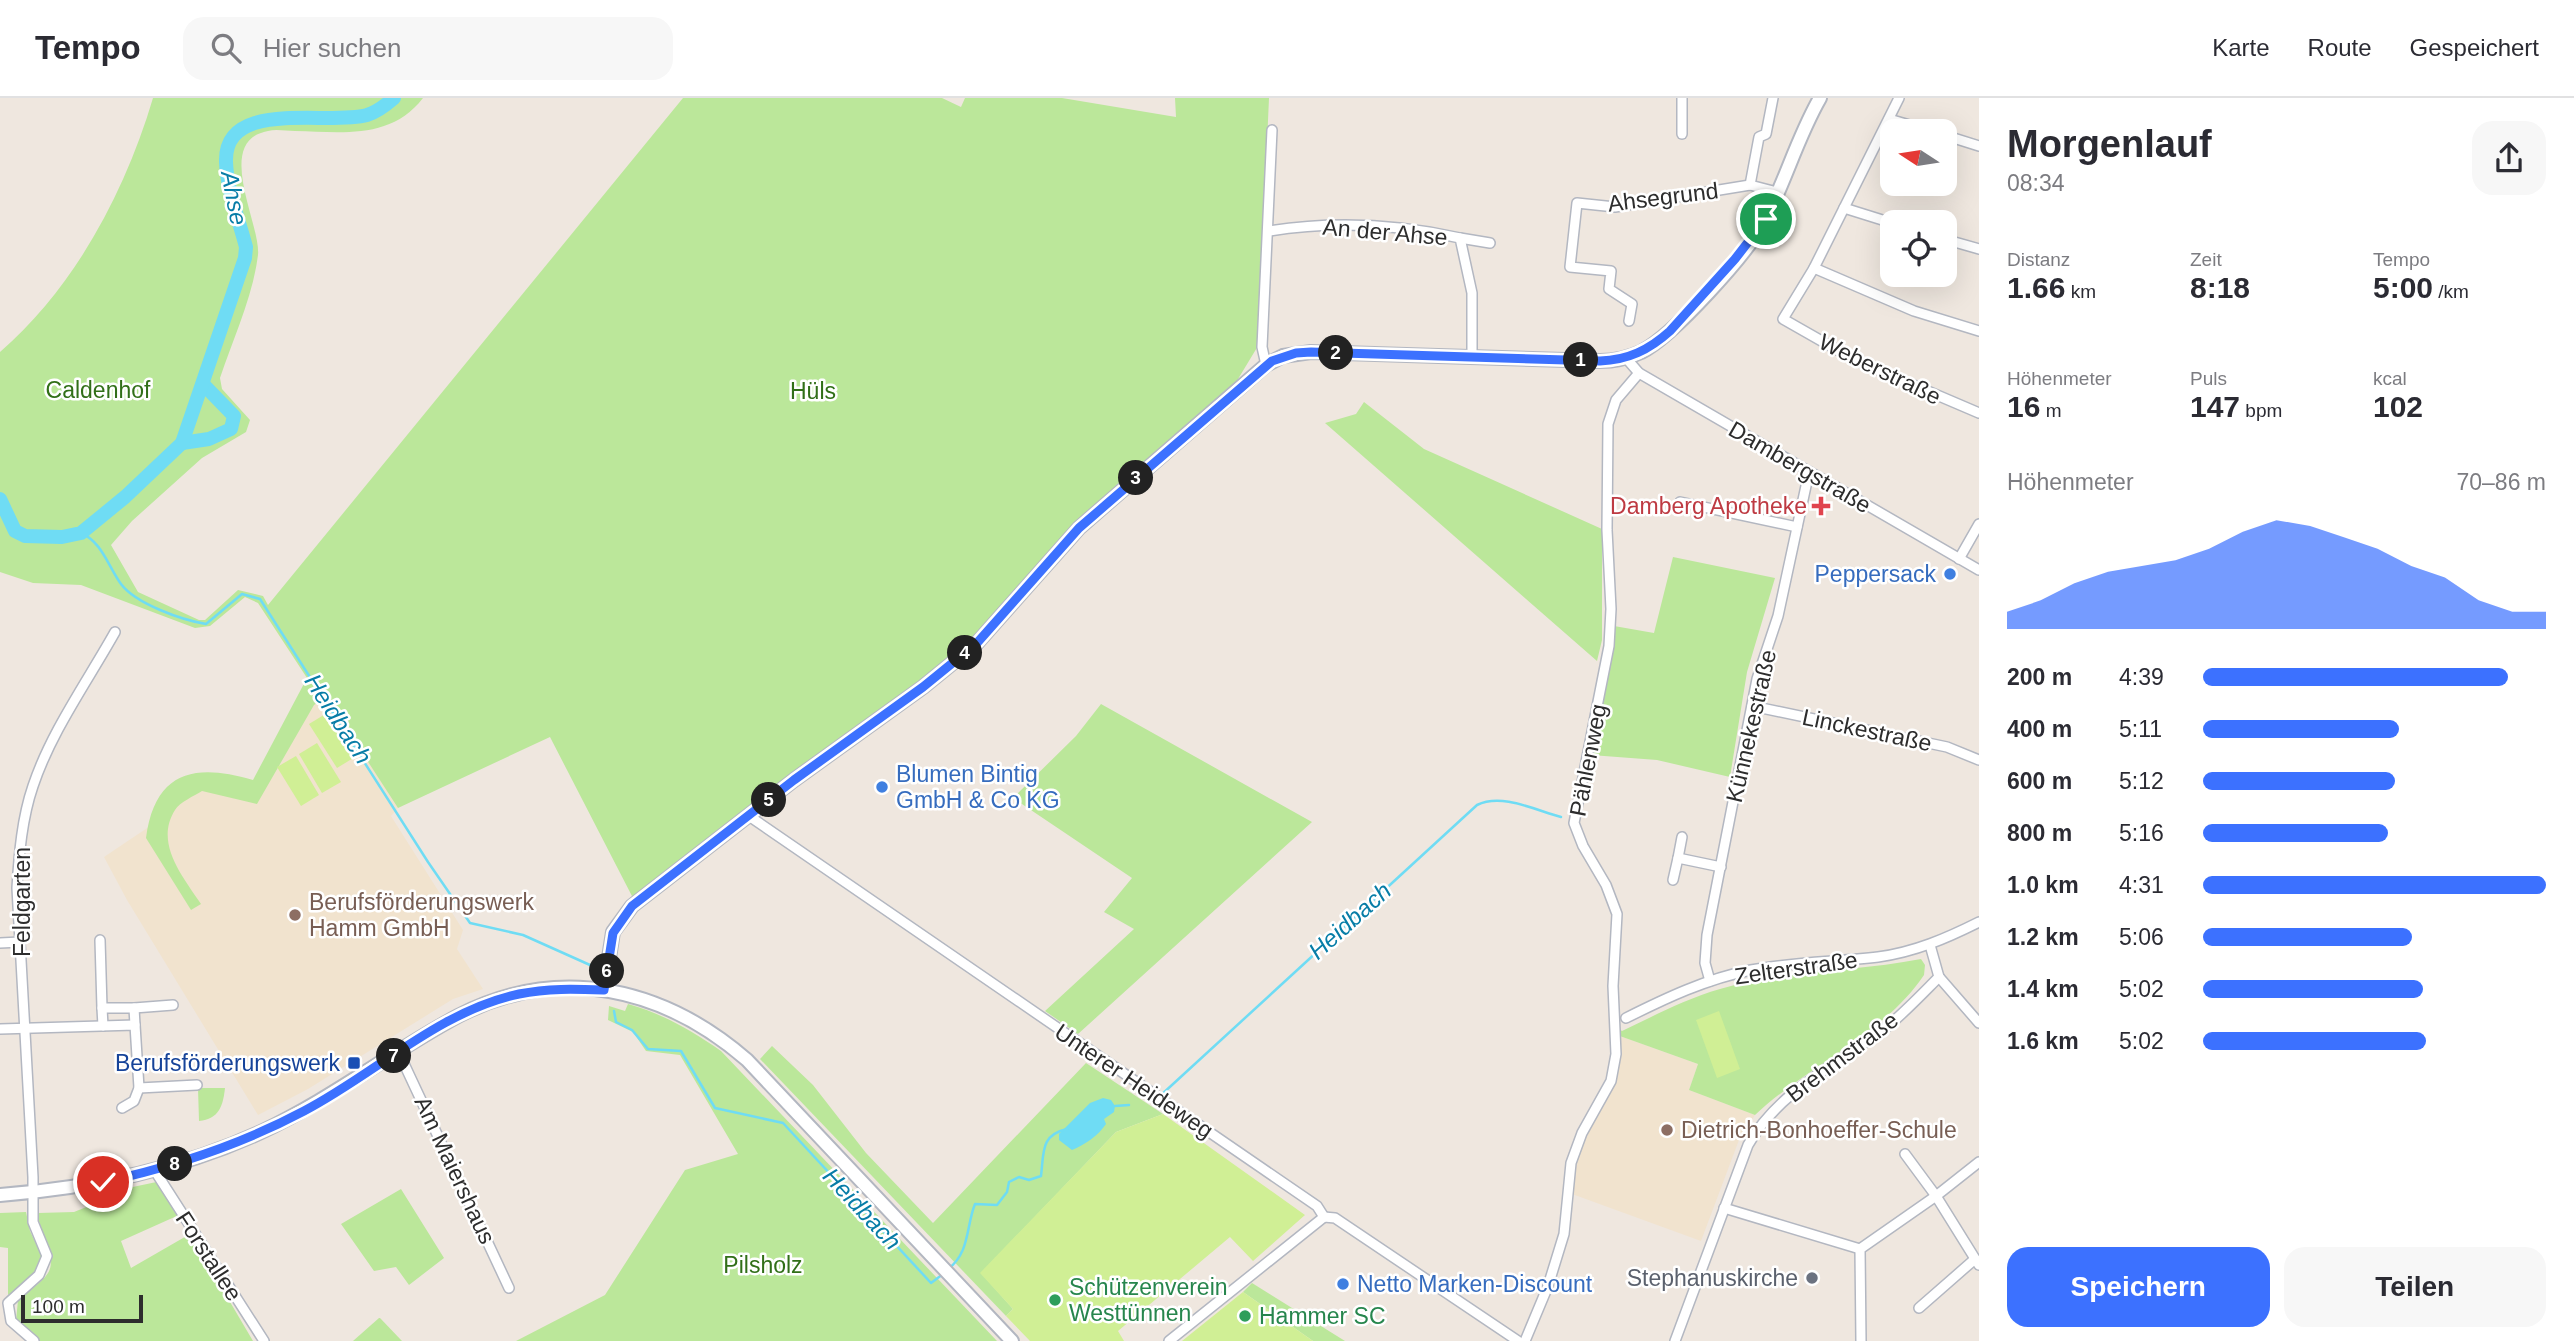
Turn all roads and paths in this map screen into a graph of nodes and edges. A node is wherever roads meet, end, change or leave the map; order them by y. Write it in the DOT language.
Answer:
graph roads {
  1 [pos="1682,98"];
  2 [pos="1773,98"];
  3 [pos="1820,98"];
  4 [pos="1899,98"];
  5 [pos="1889,119"];
  6 [pos="1272,130"];
  7 [pos="1682,134"];
  8 [pos="1880,137"];
  9 [pos="1957,139"];
  10 [pos="1979,146"];
  11 [pos="1750,185"];
  12 [pos="1777,192"];
  13 [pos="1844,208"];
  14 [pos="1880,219"];
  15 [pos="1269,231"];
  16 [pos="1460,238"];
  17 [pos="1490,243"];
  18 [pos="1957,243"];
  19 [pos="1979,249"];
  20 [pos="1814,268"];
  21 [pos="1629,321"];
  22 [pos="1979,331"];
  23 [pos="1472,357"];
  24 [pos="1626,358"];
  25 [pos="1266,365"];
  26 [pos="1640,373"];
  27 [pos="1979,413"];
  28 [pos="1809,472"];
  29 [pos="1680,502"];
  30 [pos="1979,524"];
  31 [pos="1797,527"];
  32 [pos="1959,559"];
  33 [pos="1979,570"];
  34 [pos="115,632"];
  35 [pos="1752,706"];
  36 [pos="1979,760"];
  37 [pos="749,816"];
  38 [pos="1682,837"];
  39 [pos="1678,858"];
  40 [pos="1721,867"];
  41 [pos="1673,880"];
  42 [pos="1979,922"];
  43 [pos="100,940"];
  44 [pos="20,942"];
  45 [pos="0,943"];
  46 [pos="1930,945"];
  47 [pos="1940,977"];
  48 [pos="1710,981"];
  49 [pos="604,990"];
  50 [pos="173,1004"];
  51 [pos="102,1008"];
  52 [pos="134,1008"];
  53 [pos="1626,1018"];
  54 [pos="1979,1023"];
  55 [pos="135,1025"];
  56 [pos="103,1026"];
  57 [pos="24,1027"];
  58 [pos="0,1029"];
  59 [pos="399,1053"];
  60 [pos="197,1085"];
  61 [pos="139,1088"];
  62 [pos="122,1108"];
  63 [pos="1905,1154"];
  64 [pos="1979,1161"];
  65 [pos="155,1171"];
  66 [pos="33,1193"];
  67 [pos="0,1195"];
  68 [pos="1936,1196"];
  69 [pos="1724,1208"];
  70 [pos="1324,1217"];
  71 [pos="1860,1249"];
  72 [pos="1977,1262"];
  73 [pos="509,1288"];
  74 [pos="4,1303"];
  75 [pos="1919,1308"];
  76 [pos="34,1341"];
  77 [pos="264,1341"];
  78 [pos="1012,1341"];
  79 [pos="1169,1341"];
  80 [pos="1518,1341"];
  81 [pos="1525,1341"];
  82 [pos="1675,1341"];
  83 [pos="1861,1341"];
  1 -- 7 [label="street"];
  2 -- 11 [label="street, Ahsegrund"];
  3 -- 12 [label="main road"];
  4 -- 5 [label="street"];
  6 -- 15 [label="street"];
  8 -- 13 [label="street"];
  9 -- 10 [label="street"];
  11 -- 12 [label="street, Ahsegrund"];
  11 -- 21 [label="street, Ahsegrund"];
  12 -- 24 [label="main road"];
  13 -- 14 [label="street"];
  13 -- 20 [label="street"];
  15 -- 16 [label="street, An der Ahse"];
  15 -- 25 [label="street"];
  16 -- 17 [label="street, An der Ahse"];
  16 -- 23 [label="street, An der Ahse"];
  18 -- 19 [label="street"];
  20 -- 22 [label="street"];
  20 -- 27 [label="street, Weberstraße"];
  23 -- 24 [label="main road"];
  23 -- 25 [label="main road"];
  24 -- 26 [label="street, Dambergstraße"];
  25 -- 37 [label="main road"];
  26 -- 28 [label="street, Dambergstraße"];
  26 -- 81 [label="street, Pählenweg"];
  28 -- 31 [label="street, Künnekestraße"];
  28 -- 32 [label="street, Dambergstraße"];
  29 -- 31 [label="street"];
  30 -- 32 [label="street"];
  31 -- 35 [label="street, Künnekestraße"];
  32 -- 33 [label="street, Dambergstraße"];
  34 -- 44 [label="street, Feldgarten"];
  35 -- 36 [label="street, Linckestraße"];
  35 -- 40 [label="street, Künnekestraße"];
  37 -- 49 [label="main road"];
  37 -- 70 [label="street, Unterer Heideweg"];
  38 -- 39 [label="street"];
  39 -- 40 [label="street"];
  39 -- 41 [label="street"];
  40 -- 48 [label="street, Künnekestraße"];
  42 -- 46 [label="street"];
  43 -- 51 [label="street"];
  44 -- 45 [label="street"];
  44 -- 57 [label="street, Feldgarten"];
  46 -- 47 [label="street"];
  46 -- 48 [label="street, Zelterstraße"];
  47 -- 54 [label="street"];
  47 -- 69 [label="street, Brehmstraße"];
  48 -- 53 [label="street, Zelterstraße"];
  49 -- 59 [label="main road"];
  49 -- 78 [label="main road"];
  50 -- 52 [label="street"];
  51 -- 52 [label="street"];
  51 -- 56 [label="street"];
  52 -- 55 [label="street"];
  55 -- 56 [label="street"];
  55 -- 61 [label="street"];
  56 -- 57 [label="street"];
  57 -- 58 [label="street"];
  57 -- 66 [label="street, Feldgarten"];
  59 -- 65 [label="main road"];
  59 -- 73 [label="street, Am Maiershaus"];
  60 -- 61 [label="street"];
  61 -- 62 [label="street"];
  63 -- 68 [label="street"];
  64 -- 68 [label="street"];
  65 -- 66 [label="main road"];
  65 -- 77 [label="street, Forstallee"];
  66 -- 67 [label="main road"];
  66 -- 74 [label="street, Feldgarten"];
  68 -- 71 [label="street"];
  68 -- 72 [label="street"];
  69 -- 71 [label="street"];
  69 -- 82 [label="street, Brehmstraße"];
  70 -- 79 [label="street"];
  70 -- 80 [label="street, Unterer Heideweg"];
  71 -- 83 [label="street"];
  72 -- 75 [label="street"];
  74 -- 76 [label="street"];
}
